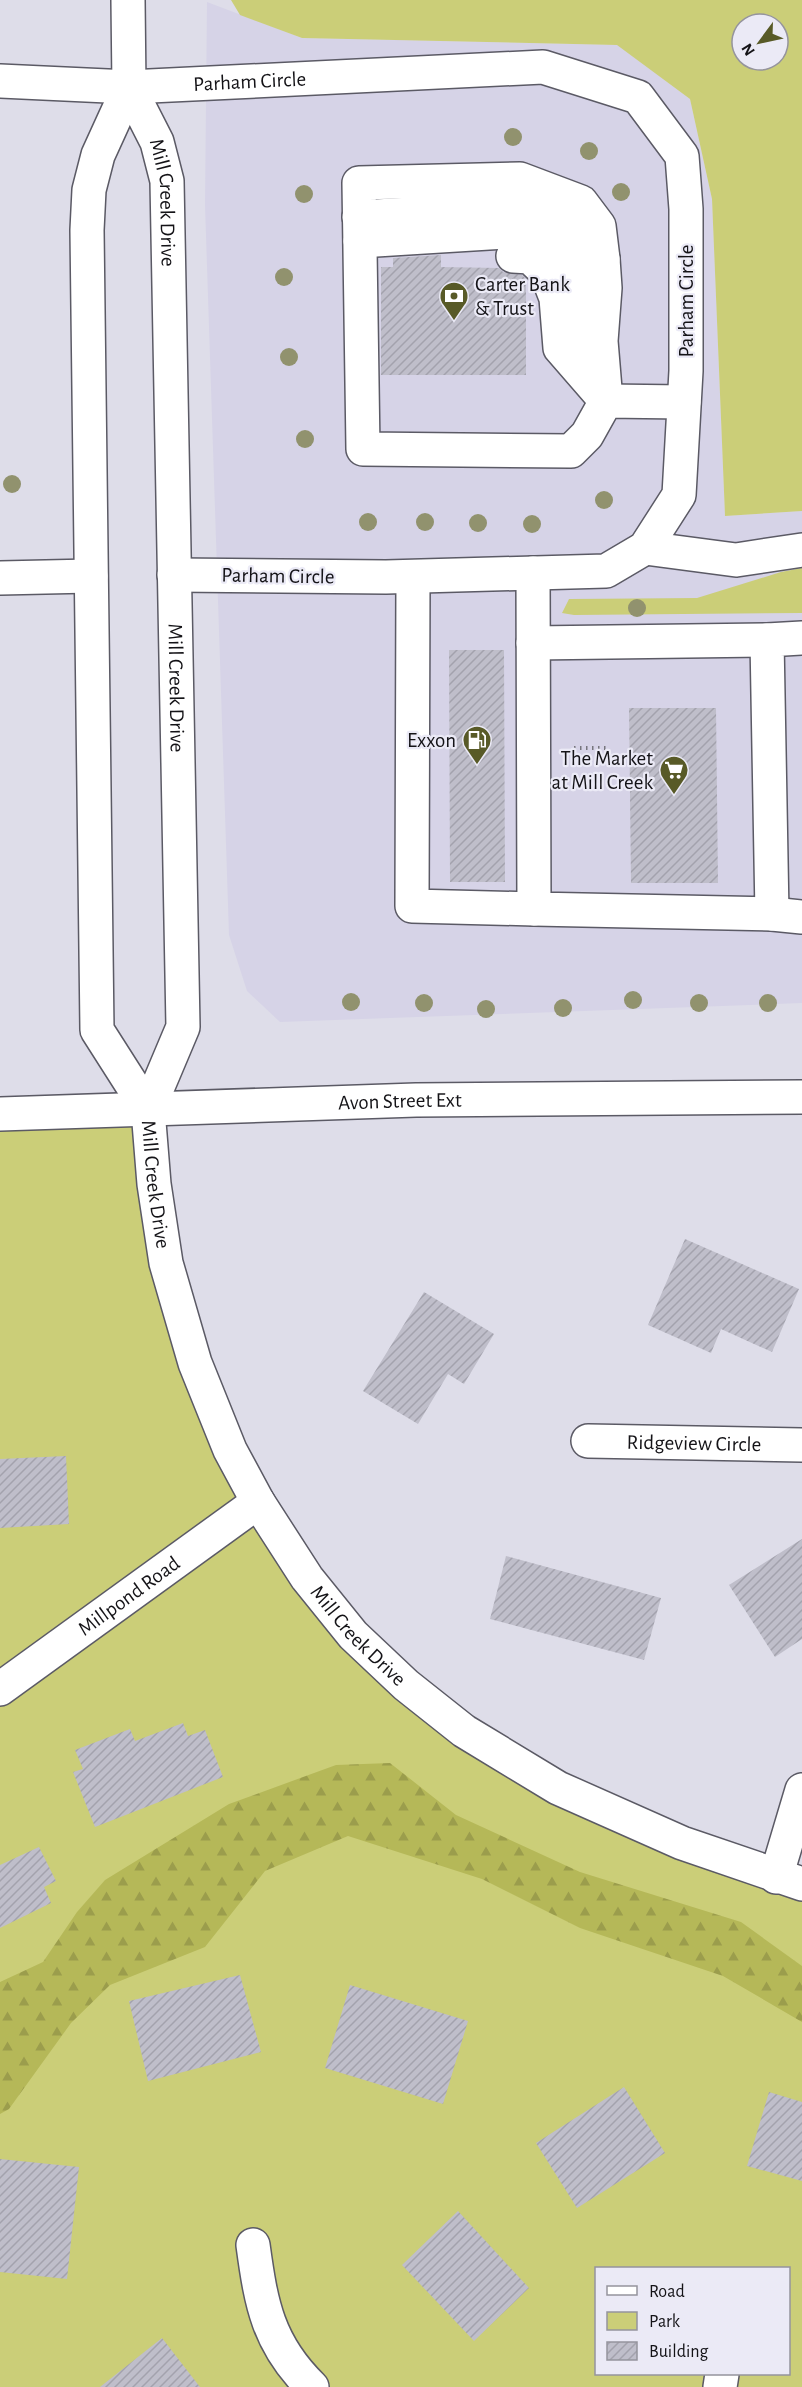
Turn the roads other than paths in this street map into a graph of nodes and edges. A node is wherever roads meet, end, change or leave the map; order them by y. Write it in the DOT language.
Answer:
graph roads {
  1 [pos="128,0"];
  2 [pos="0,81"];
  3 [pos="129,87"];
  4 [pos="360,240"];
  5 [pos="606,401"];
  6 [pos="684,402"];
  7 [pos="645,548"];
  8 [pos="802,550"];
  9 [pos="533,573"];
  10 [pos="174,575"];
  11 [pos="91,576"];
  12 [pos="413,577"];
  13 [pos="0,578"];
  14 [pos="802,638"];
  15 [pos="767,640"];
  16 [pos="533,643"];
  17 [pos="534,909"];
  18 [pos="787,916"];
  19 [pos="802,1097"];
  20 [pos="148,1110"];
  21 [pos="0,1114"];
  22 [pos="588,1441"];
  23 [pos="802,1445"];
  24 [pos="258,1502"];
  25 [pos="0,1689"];
  26 [pos="802,1790"];
  27 [pos="789,1881"];
  28 [pos="254,2245"];
  29 [pos="312,2387"];
  1 -- 3 [label="street, Mill Creek Drive"];
  2 -- 3 [label="street, Parham Circle"];
  3 -- 6 [label="street, Parham Circle"];
  3 -- 10 [label="street, Mill Creek Drive"];
  3 -- 11 [label="street"];
  4 -- 5 [label="street"];
  4 -- 5 [label="street"];
  4 -- 5 [label="street"];
  5 -- 6 [label="street"];
  6 -- 7 [label="street, Parham Circle"];
  7 -- 8 [label="street"];
  7 -- 9 [label="street, Parham Circle"];
  9 -- 12 [label="street, Parham Circle"];
  9 -- 16 [label="street"];
  10 -- 12 [label="street, Parham Circle"];
  10 -- 20 [label="street, Mill Creek Drive"];
  11 -- 13 [label="street"];
  11 -- 20 [label="street"];
  12 -- 17 [label="street"];
  14 -- 15 [label="street"];
  15 -- 16 [label="street"];
  15 -- 18 [label="street"];
  16 -- 17 [label="street"];
  17 -- 18 [label="street"];
  19 -- 20 [label="street, Avon Street Ext"];
  20 -- 21 [label="street, Avon Street Ext"];
  20 -- 24 [label="street, Mill Creek Drive"];
  22 -- 23 [label="street, Ridgeview Circle"];
  24 -- 25 [label="street, Millpond Road"];
  24 -- 27 [label="street, Mill Creek Drive"];
  26 -- 27 [label="street"];
  28 -- 29 [label="street"];
}
